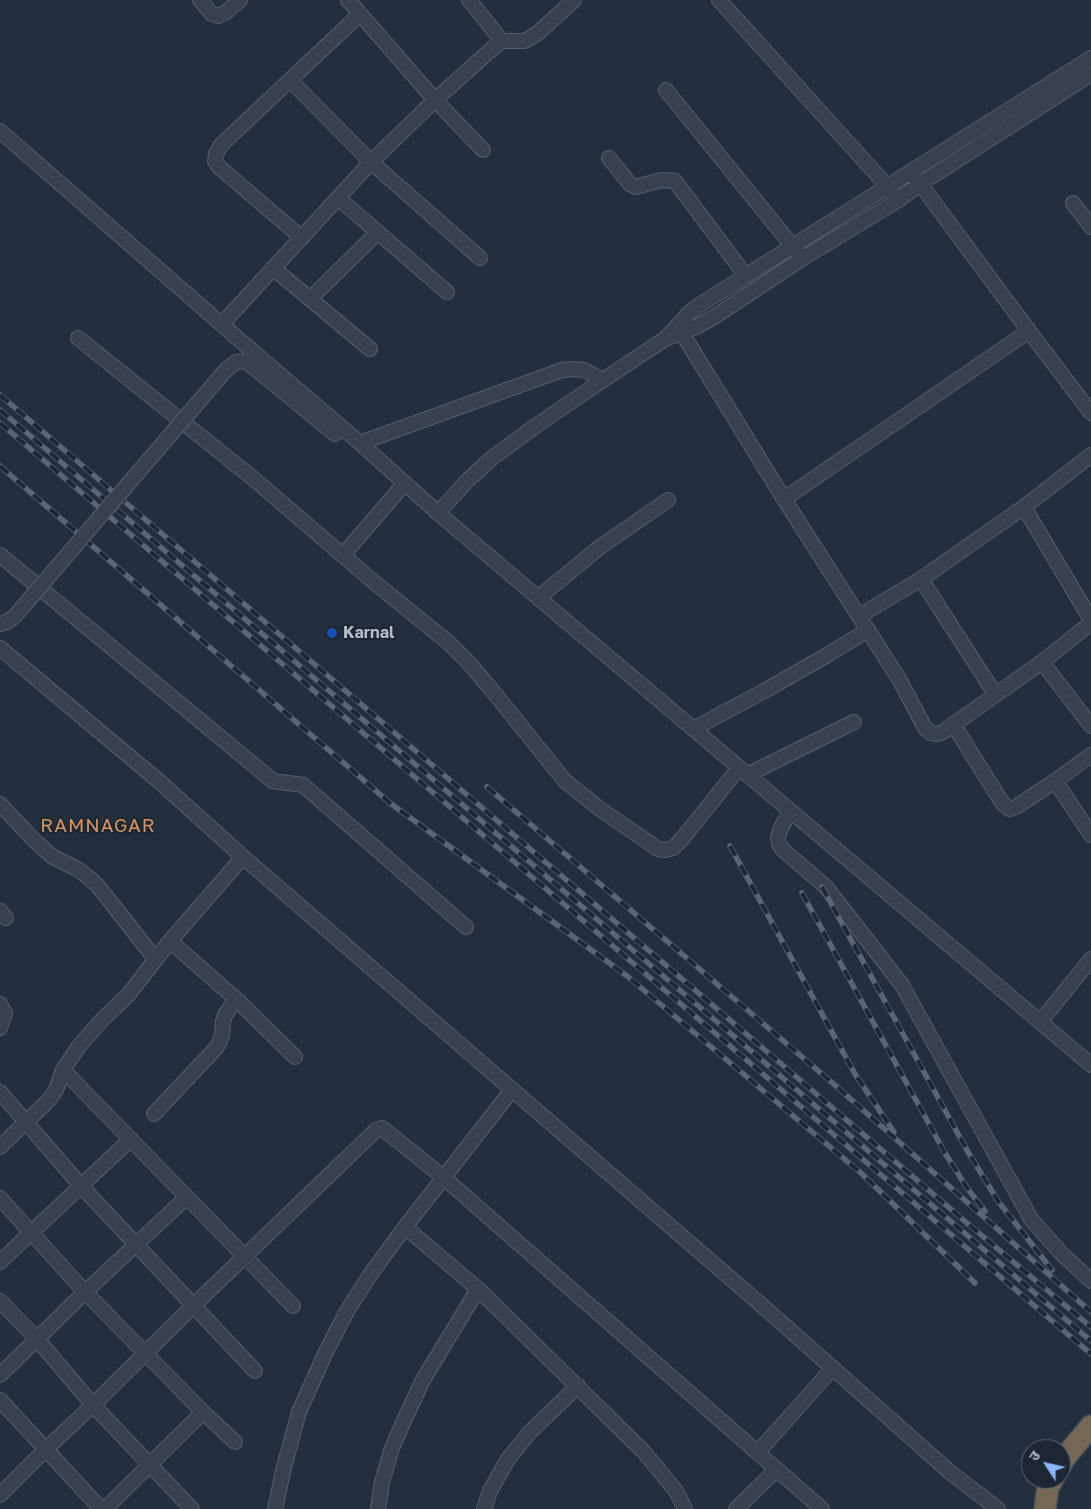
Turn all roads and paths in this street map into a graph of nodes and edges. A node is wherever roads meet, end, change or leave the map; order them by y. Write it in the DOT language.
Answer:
graph roads {
  1 [pos="200,0"];
  2 [pos="240,0"];
  3 [pos="348,0"];
  4 [pos="469,0"];
  5 [pos="719,0"];
  6 [pos="568,2"];
  7 [pos="360,14"];
  8 [pos="502,41"];
  9 [pos="1091,58"];
  10 [pos="1090,77"];
  11 [pos="290,80"];
  12 [pos="666,90"];
  13 [pos="435,100"];
  14 [pos="0,131"];
  15 [pos="483,150"];
  16 [pos="609,158"];
  17 [pos="371,162"];
  18 [pos="911,171"];
  19 [pos="920,184"];
  20 [pos="888,187"];
  21 [pos="338,198"];
  22 [pos="897,201"];
  23 [pos="1073,203"];
  24 [pos="1090,224"];
  25 [pos="378,232"];
  26 [pos="302,238"];
  27 [pos="792,246"];
  28 [pos="480,258"];
  29 [pos="803,258"];
  30 [pos="273,268"];
  31 [pos="746,276"];
  32 [pos="447,292"];
  33 [pos="311,298"];
  34 [pos="222,324"];
  35 [pos="1029,332"];
  36 [pos="682,333"];
  37 [pos="78,338"];
  38 [pos="665,339"];
  39 [pos="370,349"];
  40 [pos="603,380"];
  41 [pos="1091,412"];
  42 [pos="360,443"];
  43 [pos="1091,456"];
  44 [pos="399,479"];
  45 [pos="784,499"];
  46 [pos="668,500"];
  47 [pos="1024,506"];
  48 [pos="438,513"];
  49 [pos="0,555"];
  50 [pos="343,555"];
  51 [pos="921,579"];
  52 [pos="538,598"];
  53 [pos="859,616"];
  54 [pos="1091,621"];
  55 [pos="0,624"];
  56 [pos="868,630"];
  57 [pos="0,648"];
  58 [pos="1042,662"];
  59 [pos="995,694"];
  60 [pos="854,722"];
  61 [pos="953,724"];
  62 [pos="1091,726"];
  63 [pos="693,729"];
  64 [pos="1091,755"];
  65 [pos="743,771"];
  66 [pos="1055,781"];
  67 [pos="0,804"];
  68 [pos="790,811"];
  69 [pos="1091,835"];
  70 [pos="243,857"];
  71 [pos="466,927"];
  72 [pos="170,941"];
  73 [pos="156,960"];
  74 [pos="1088,968"];
  75 [pos="236,999"];
  76 [pos="0,1004"];
  77 [pos="1040,1022"];
  78 [pos="0,1028"];
  79 [pos="295,1057"];
  80 [pos="1091,1065"];
  81 [pos="63,1070"];
  82 [pos="512,1090"];
  83 [pos="0,1092"];
  84 [pos="154,1114"];
  85 [pos="26,1122"];
  86 [pos="131,1139"];
  87 [pos="0,1147"];
  88 [pos="443,1177"];
  89 [pos="81,1186"];
  90 [pos="187,1197"];
  91 [pos="0,1198"];
  92 [pos="405,1227"];
  93 [pos="32,1232"];
  94 [pos="135,1244"];
  95 [pos="245,1257"];
  96 [pos="0,1262"];
  97 [pos="1091,1281"];
  98 [pos="478,1290"];
  99 [pos="85,1292"];
  100 [pos="0,1301"];
  101 [pos="194,1305"];
  102 [pos="293,1306"];
  103 [pos="36,1339"];
  104 [pos="145,1354"];
  105 [pos="833,1368"];
  106 [pos="255,1371"];
  107 [pos="0,1375"];
  108 [pos="578,1386"];
  109 [pos="0,1400"];
  110 [pos="93,1405"];
  111 [pos="203,1412"];
  112 [pos="1091,1426"];
  113 [pos="235,1442"];
  114 [pos="46,1449"];
  115 [pos="1071,1450"];
  116 [pos="758,1452"];
  117 [pos="150,1464"];
  118 [pos="777,1469"];
  119 [pos="1048,1489"];
  120 [pos="0,1495"];
  121 [pos="101,1509"];
  122 [pos="105,1509"];
  123 [pos="192,1509"];
  124 [pos="274,1509"];
  125 [pos="378,1509"];
  126 [pos="484,1509"];
  127 [pos="685,1509"];
  128 [pos="736,1509"];
  129 [pos="822,1509"];
  130 [pos="998,1509"];
  131 [pos="1044,1509"];
  1 -- 2 [label="street"];
  3 -- 7 [label="street"];
  4 -- 8 [label="street"];
  5 -- 20 [label="street"];
  6 -- 8 [label="street"];
  7 -- 11 [label="street"];
  7 -- 13 [label="street"];
  8 -- 13 [label="street"];
  9 -- 18 [label="street"];
  10 -- 19 [label="street"];
  11 -- 17 [label="street"];
  11 -- 26 [label="street"];
  12 -- 27 [label="street"];
  13 -- 15 [label="street"];
  13 -- 17 [label="street"];
  14 -- 34 [label="street"];
  16 -- 31 [label="street"];
  17 -- 21 [label="street"];
  17 -- 28 [label="street"];
  18 -- 19 [label="street"];
  18 -- 20 [label="street"];
  19 -- 22 [label="street"];
  19 -- 35 [label="street"];
  20 -- 22 [label="street"];
  20 -- 27 [label="street"];
  21 -- 25 [label="street"];
  21 -- 26 [label="street"];
  22 -- 29 [label="street"];
  23 -- 24 [label="street"];
  25 -- 32 [label="street"];
  25 -- 33 [label="street"];
  26 -- 30 [label="street"];
  27 -- 29 [label="street"];
  27 -- 31 [label="street"];
  29 -- 36 [label="street"];
  30 -- 33 [label="street"];
  30 -- 34 [label="street"];
  31 -- 38 [label="street"];
  33 -- 39 [label="street"];
  34 -- 42 [label="street"];
  35 -- 41 [label="street"];
  35 -- 45 [label="street"];
  36 -- 38 [label="street"];
  36 -- 45 [label="street"];
  37 -- 50 [label="street"];
  38 -- 40 [label="street"];
  40 -- 42 [label="street"];
  40 -- 48 [label="street"];
  42 -- 44 [label="street"];
  43 -- 47 [label="street"];
  44 -- 48 [label="street"];
  44 -- 50 [label="street"];
  44 -- 55 [label="street, bridge"];
  45 -- 53 [label="street"];
  46 -- 52 [label="street"];
  47 -- 51 [label="street"];
  47 -- 54 [label="street"];
  48 -- 52 [label="street"];
  49 -- 71 [label="street"];
  50 -- 65 [label="street"];
  51 -- 53 [label="street"];
  51 -- 59 [label="street"];
  52 -- 63 [label="street"];
  53 -- 56 [label="street"];
  54 -- 58 [label="street"];
  56 -- 61 [label="street"];
  56 -- 63 [label="street"];
  57 -- 70 [label="street"];
  58 -- 59 [label="street"];
  58 -- 62 [label="street"];
  59 -- 61 [label="street"];
  60 -- 65 [label="street"];
  61 -- 66 [label="street"];
  63 -- 65 [label="street"];
  64 -- 66 [label="street"];
  65 -- 68 [label="street"];
  66 -- 69 [label="street"];
  67 -- 73 [label="street"];
  68 -- 77 [label="street"];
  68 -- 97 [label="street"];
  70 -- 72 [label="street"];
  70 -- 82 [label="street"];
  72 -- 73 [label="street"];
  72 -- 75 [label="street"];
  73 -- 81 [label="street"];
  74 -- 77 [label="street"];
  75 -- 79 [label="street"];
  75 -- 84 [label="street"];
  76 -- 78 [label="street"];
  77 -- 80 [label="street"];
  81 -- 85 [label="street"];
  81 -- 86 [label="street"];
  82 -- 88 [label="street"];
  82 -- 105 [label="street"];
  83 -- 85 [label="street"];
  85 -- 87 [label="street"];
  85 -- 89 [label="street"];
  86 -- 89 [label="street"];
  86 -- 90 [label="street"];
  88 -- 92 [label="street"];
  88 -- 95 [label="street"];
  88 -- 116 [label="street"];
  89 -- 93 [label="street"];
  89 -- 94 [label="street"];
  90 -- 94 [label="street"];
  90 -- 95 [label="street"];
  91 -- 93 [label="street"];
  92 -- 98 [label="street"];
  92 -- 124 [label="street"];
  93 -- 96 [label="street"];
  93 -- 99 [label="street"];
  94 -- 99 [label="street"];
  94 -- 101 [label="street"];
  95 -- 101 [label="street"];
  95 -- 102 [label="street"];
  98 -- 108 [label="street"];
  98 -- 125 [label="street"];
  99 -- 103 [label="street"];
  99 -- 104 [label="street"];
  100 -- 103 [label="street"];
  101 -- 104 [label="street"];
  101 -- 106 [label="street"];
  103 -- 107 [label="street"];
  103 -- 110 [label="street"];
  104 -- 110 [label="street"];
  104 -- 111 [label="street"];
  105 -- 116 [label="street"];
  105 -- 130 [label="street"];
  108 -- 126 [label="street"];
  108 -- 127 [label="street"];
  109 -- 114 [label="street"];
  110 -- 114 [label="street"];
  110 -- 117 [label="street"];
  111 -- 113 [label="street"];
  111 -- 117 [label="street"];
  112 -- 115 [label="highway"];
  114 -- 120 [label="street"];
  114 -- 121 [label="street"];
  116 -- 118 [label="street"];
  117 -- 122 [label="street"];
  117 -- 123 [label="street"];
  118 -- 128 [label="street"];
  118 -- 129 [label="street"];
  119 -- 131 [label="highway"];
}
